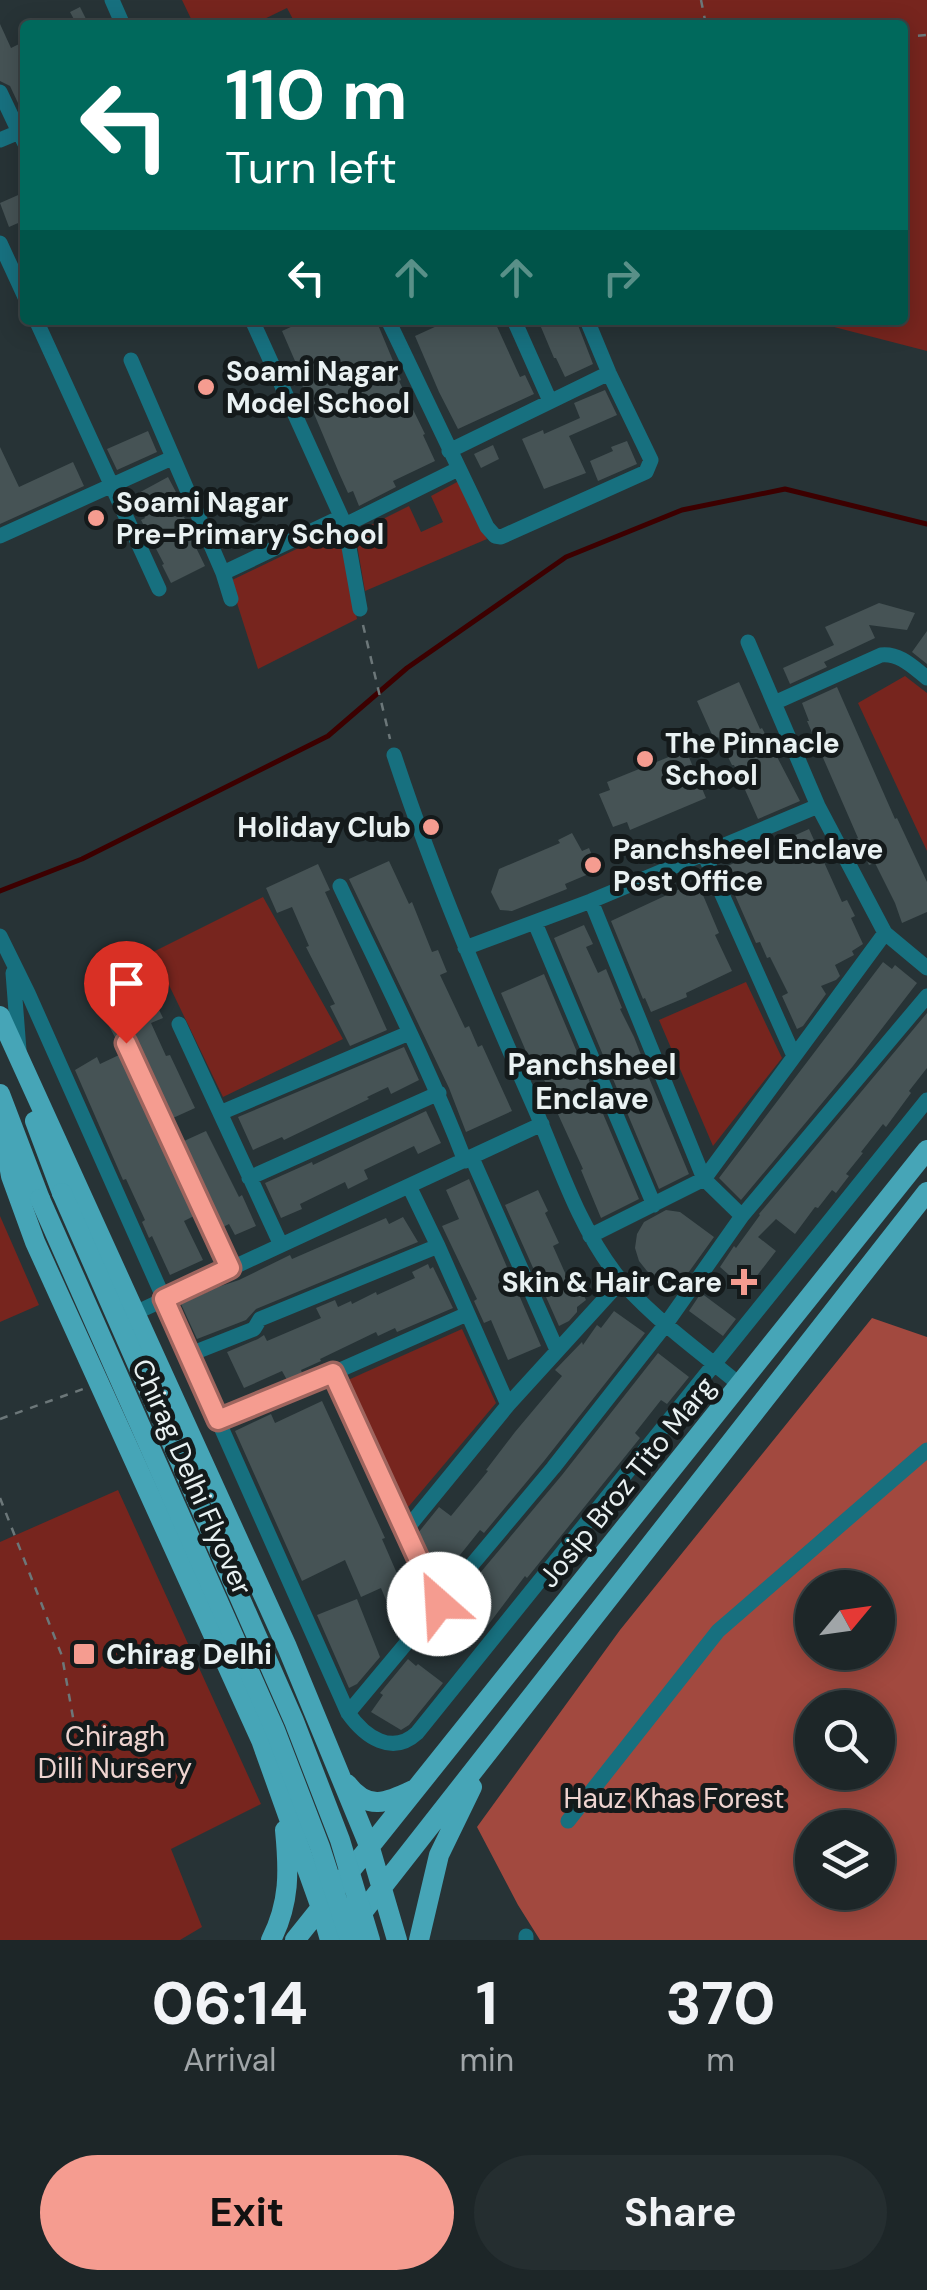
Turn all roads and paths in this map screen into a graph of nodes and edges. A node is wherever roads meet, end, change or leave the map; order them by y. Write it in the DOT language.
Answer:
graph roads {
  1 [pos="0,92"];
  2 [pos="20,134"];
  3 [pos="0,242"];
  4 [pos="20,286"];
  5 [pos="38,325"];
  6 [pos="258,325"];
  7 [pos="390,325"];
  8 [pos="516,325"];
  9 [pos="589,325"];
  10 [pos="131,360"];
  11 [pos="609,373"];
  12 [pos="550,401"];
  13 [pos="449,451"];
  14 [pos="172,458"];
  15 [pos="458,469"];
  16 [pos="112,486"];
  17 [pos="343,521"];
  18 [pos="0,536"];
  19 [pos="223,573"];
  20 [pos="158,589"];
  21 [pos="231,599"];
  22 [pos="360,609"];
  23 [pos="748,642"];
  24 [pos="927,678"];
  25 [pos="774,703"];
  26 [pos="394,756"];
  27 [pos="818,806"];
  28 [pos="704,854"];
  29 [pos="340,886"];
  30 [pos="591,901"];
  31 [pos="534,923"];
  32 [pos="885,933"];
  33 [pos="0,936"];
  34 [pos="465,948"];
  35 [pos="13,964"];
  36 [pos="927,968"];
  37 [pos="927,996"];
  38 [pos="0,1016"];
  39 [pos="180,1024"];
  40 [pos="0,1026"];
  41 [pos="409,1034"];
  42 [pos="126,1043"];
  43 [pos="794,1056"];
  44 [pos="20,1057"];
  45 [pos="438,1093"];
  46 [pos="0,1094"];
  47 [pos="927,1100"];
  48 [pos="220,1113"];
  49 [pos="0,1114"];
  50 [pos="542,1124"];
  51 [pos="927,1150"];
  52 [pos="0,1151"];
  53 [pos="468,1160"];
  54 [pos="12,1176"];
  55 [pos="249,1178"];
  56 [pos="704,1178"];
  57 [pos="409,1186"];
  58 [pos="927,1192"];
  59 [pos="654,1205"];
  60 [pos="742,1216"];
  61 [pos="590,1236"];
  62 [pos="281,1245"];
  63 [pos="438,1246"];
  64 [pos="230,1268"];
  65 [pos="621,1281"];
  66 [pos="164,1299"];
  67 [pos="135,1312"];
  68 [pos="467,1314"];
  69 [pos="666,1324"];
  70 [pos="557,1350"];
  71 [pos="188,1355"];
  72 [pos="715,1364"];
  73 [pos="333,1373"];
  74 [pos="98,1383"];
  75 [pos="740,1385"];
  76 [pos="508,1405"];
  77 [pos="0,1419"];
  78 [pos="218,1420"];
  79 [pos="927,1450"];
  80 [pos="0,1498"];
  81 [pos="229,1519"];
  82 [pos="405,1531"];
  83 [pos="171,1544"];
  84 [pos="439,1604"];
  85 [pos="348,1714"];
  86 [pos="74,1723"];
  87 [pos="488,1754"];
  88 [pos="340,1774"];
  89 [pos="418,1787"];
  90 [pos="282,1801"];
  91 [pos="568,1821"];
  92 [pos="370,1848"];
  93 [pos="383,1887"];
  94 [pos="321,1908"];
  95 [pos="271,1940"];
  96 [pos="295,1940"];
  97 [pos="330,1940"];
  98 [pos="340,1940"];
  99 [pos="350,1940"];
  100 [pos="370,1940"];
  101 [pos="397,1940"];
  102 [pos="419,1940"];
  1 -- 2 [label="street"];
  3 -- 4 [label="street"];
  5 -- 16 [label="street"];
  6 -- 17 [label="street"];
  7 -- 13 [label="street"];
  8 -- 12 [label="street"];
  9 -- 11 [label="street"];
  10 -- 14 [label="street"];
  11 -- 12 [label="street"];
  11 -- 15 [label="street"];
  12 -- 13 [label="street"];
  13 -- 15 [label="street"];
  14 -- 16 [label="street"];
  14 -- 19 [label="street"];
  15 -- 17 [label="street"];
  16 -- 18 [label="street"];
  16 -- 20 [label="street"];
  17 -- 19 [label="street"];
  17 -- 22 [label="street"];
  19 -- 21 [label="street"];
  22 -- 26 [label="path"];
  23 -- 25 [label="street"];
  24 -- 25 [label="street"];
  25 -- 27 [label="street"];
  26 -- 34 [label="street"];
  27 -- 28 [label="street"];
  27 -- 32 [label="street"];
  28 -- 30 [label="street"];
  28 -- 43 [label="street"];
  29 -- 41 [label="street"];
  30 -- 31 [label="street"];
  30 -- 56 [label="street"];
  31 -- 34 [label="street"];
  31 -- 59 [label="street"];
  32 -- 36 [label="street"];
  32 -- 43 [label="street"];
  33 -- 35 [label="street"];
  34 -- 50 [label="street"];
  35 -- 44 [label="street"];
  35 -- 66 [label="street"];
  37 -- 60 [label="street"];
  38 -- 44 [label="main road"];
  39 -- 48 [label="street"];
  40 -- 100 [label="main road, Chirag Delhi Flyover, bridge"];
  41 -- 45 [label="street"];
  41 -- 48 [label="street"];
  42 -- 64 [label="street"];
  43 -- 56 [label="street"];
  44 -- 67 [label="main road"];
  45 -- 53 [label="street"];
  45 -- 55 [label="street"];
  46 -- 99 [label="main road, Chirag Delhi Flyover, bridge"];
  47 -- 72 [label="street"];
  48 -- 55 [label="street"];
  49 -- 54 [label="main road"];
  50 -- 53 [label="street"];
  50 -- 61 [label="street"];
  51 -- 75 [label="main road, Josip Broz Tito Marg"];
  52 -- 54 [label="street"];
  53 -- 57 [label="street"];
  53 -- 70 [label="street"];
  54 -- 74 [label="main road"];
  55 -- 62 [label="street"];
  56 -- 59 [label="street"];
  56 -- 60 [label="street"];
  57 -- 62 [label="street"];
  57 -- 63 [label="street"];
  58 -- 87 [label="main road, Josip Broz Tito Marg"];
  59 -- 61 [label="street"];
  60 -- 69 [label="street"];
  61 -- 65 [label="street"];
  62 -- 64 [label="street"];
  63 -- 68 [label="street"];
  63 -- 71 [label="street"];
  64 -- 66 [label="street"];
  65 -- 69 [label="street"];
  65 -- 70 [label="street"];
  66 -- 67 [label="street"];
  66 -- 71 [label="street"];
  67 -- 81 [label="main road"];
  68 -- 73 [label="street"];
  68 -- 76 [label="street"];
  69 -- 72 [label="street"];
  69 -- 84 [label="street"];
  70 -- 76 [label="street"];
  71 -- 78 [label="street"];
  72 -- 75 [label="street"];
  72 -- 85 [label="street"];
  73 -- 78 [label="street"];
  73 -- 82 [label="street"];
  74 -- 77 [label="path"];
  74 -- 83 [label="main road"];
  75 -- 89 [label="main road, Josip Broz Tito Marg"];
  76 -- 82 [label="street"];
  78 -- 85 [label="street"];
  79 -- 91 [label="street"];
  80 -- 86 [label="path"];
  81 -- 83 [label="main road"];
  81 -- 88 [label="main road"];
  82 -- 84 [label="street"];
  83 -- 90 [label="main road"];
  84 -- 85 [label="street"];
  87 -- 93 [label="main road, Josip Broz Tito Marg"];
  87 -- 102 [label="main road"];
  88 -- 89 [label="main road"];
  88 -- 92 [label="main road"];
  89 -- 92 [label="main road, Josip Broz Tito Marg"];
  90 -- 94 [label="main road"];
  90 -- 95 [label="main road"];
  92 -- 93 [label="main road"];
  92 -- 94 [label="main road, Josip Broz Tito Marg"];
  93 -- 98 [label="main road, Josip Broz Tito Marg"];
  93 -- 101 [label="main road"];
  94 -- 96 [label="main road, Josip Broz Tito Marg"];
  94 -- 97 [label="main road"];
}
